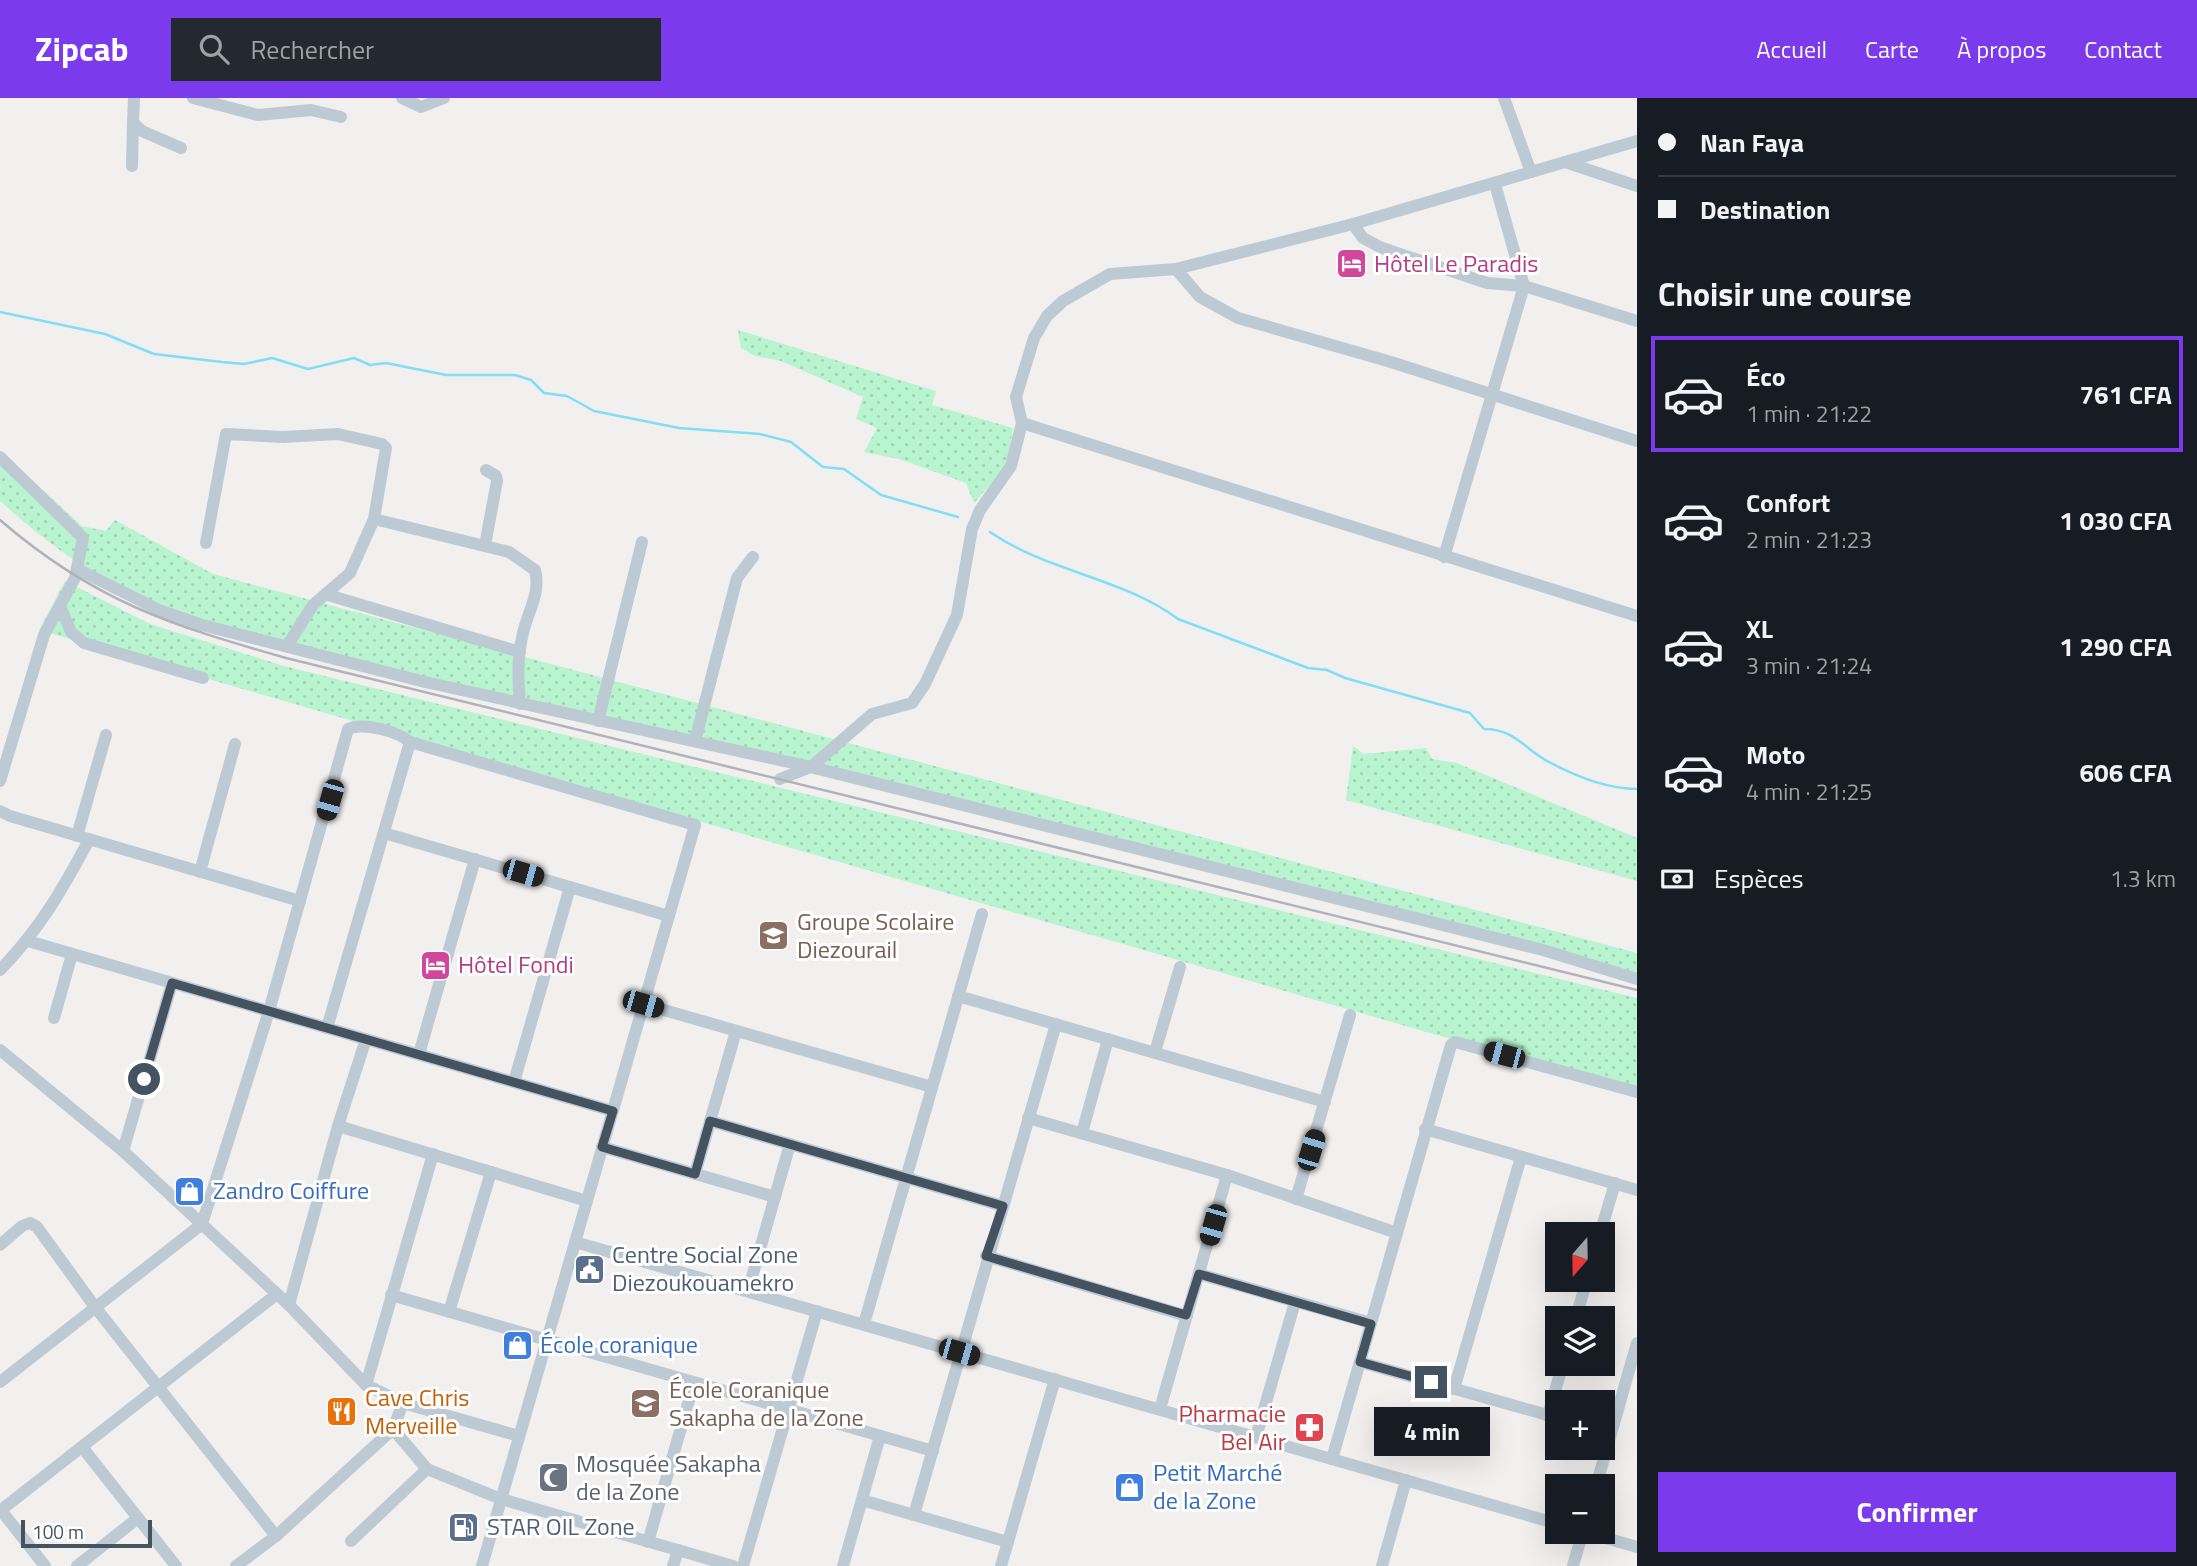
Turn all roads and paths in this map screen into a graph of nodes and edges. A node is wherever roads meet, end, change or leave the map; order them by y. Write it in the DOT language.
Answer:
graph roads {
  1 [pos="134,98"];
  2 [pos="193,98"];
  3 [pos="402,98"];
  4 [pos="444,98"];
  5 [pos="1504,98"];
  6 [pos="341,117"];
  7 [pos="134,122"];
  8 [pos="1637,141"];
  9 [pos="181,148"];
  10 [pos="1565,162"];
  11 [pos="132,166"];
  12 [pos="1531,172"];
  13 [pos="1495,184"];
  14 [pos="1637,186"];
  15 [pos="1353,224"];
  16 [pos="1176,269"];
  17 [pos="1524,286"];
  18 [pos="1637,321"];
  19 [pos="1494,396"];
  20 [pos="1022,423"];
  21 [pos="1637,442"];
  22 [pos="0,457"];
  23 [pos="486,470"];
  24 [pos="374,519"];
  25 [pos="642,542"];
  26 [pos="205,543"];
  27 [pos="485,545"];
  28 [pos="753,557"];
  29 [pos="1444,557"];
  30 [pos="77,569"];
  31 [pos="328,595"];
  32 [pos="61,608"];
  33 [pos="1637,615"];
  34 [pos="287,646"];
  35 [pos="520,652"];
  36 [pos="204,678"];
  37 [pos="520,704"];
  38 [pos="598,721"];
  39 [pos="106,735"];
  40 [pos="695,741"];
  41 [pos="410,742"];
  42 [pos="235,744"];
  43 [pos="811,767"];
  44 [pos="780,779"];
  45 [pos="0,781"];
  46 [pos="0,811"];
  47 [pos="384,832"];
  48 [pos="83,838"];
  49 [pos="475,859"];
  50 [pos="200,872"];
  51 [pos="570,887"];
  52 [pos="300,901"];
  53 [pos="982,914"];
  54 [pos="669,916"];
  55 [pos="28,941"];
  56 [pos="72,954"];
  57 [pos="1180,967"];
  58 [pos="0,970"];
  59 [pos="1637,979"];
  60 [pos="172,983"];
  61 [pos="958,996"];
  62 [pos="643,1004"];
  63 [pos="269,1011"];
  64 [pos="1350,1015"];
  65 [pos="54,1018"];
  66 [pos="1056,1024"];
  67 [pos="327,1028"];
  68 [pos="736,1031"];
  69 [pos="366,1039"];
  70 [pos="1108,1039"];
  71 [pos="0,1050"];
  72 [pos="1155,1052"];
  73 [pos="419,1054"];
  74 [pos="514,1082"];
  75 [pos="932,1087"];
  76 [pos="1637,1092"];
  77 [pos="1325,1101"];
  78 [pos="613,1111"];
  79 [pos="1028,1118"];
  80 [pos="710,1121"];
  81 [pos="338,1126"];
  82 [pos="1425,1129"];
  83 [pos="1082,1133"];
  84 [pos="790,1144"];
  85 [pos="602,1147"];
  86 [pos="123,1151"];
  87 [pos="433,1154"];
  88 [pos="1521,1157"];
  89 [pos="491,1172"];
  90 [pos="695,1174"];
  91 [pos="1227,1175"];
  92 [pos="906,1178"];
  93 [pos="1615,1183"];
  94 [pos="1637,1190"];
  95 [pos="775,1197"];
  96 [pos="1296,1199"];
  97 [pos="587,1201"];
  98 [pos="1003,1206"];
  99 [pos="1604,1222"];
  100 [pos="202,1224"];
  101 [pos="1397,1233"];
  102 [pos="575,1242"];
  103 [pos="0,1245"];
  104 [pos="986,1256"];
  105 [pos="1199,1274"];
  106 [pos="748,1291"];
  107 [pos="277,1294"];
  108 [pos="391,1296"];
  109 [pos="1295,1302"];
  110 [pos="289,1306"];
  111 [pos="95,1307"];
  112 [pos="817,1311"];
  113 [pos="449,1312"];
  114 [pos="1186,1315"];
  115 [pos="864,1324"];
  116 [pos="1371,1324"];
  117 [pos="547,1340"];
  118 [pos="1637,1343"];
  119 [pos="959,1352"];
  120 [pos="1360,1362"];
  121 [pos="1055,1379"];
  122 [pos="1632,1379"];
  123 [pos="0,1382"];
  124 [pos="694,1383"];
  125 [pos="366,1385"];
  126 [pos="158,1387"];
  127 [pos="1454,1389"];
  128 [pos="403,1403"];
  129 [pos="1160,1409"];
  130 [pos="788,1410"];
  131 [pos="1545,1415"];
  132 [pos="1615,1415"];
  133 [pos="393,1429"];
  134 [pos="519,1436"];
  135 [pos="880,1436"];
  136 [pos="1256,1437"];
  137 [pos="82,1447"];
  138 [pos="933,1451"];
  139 [pos="1332,1459"];
  140 [pos="427,1469"];
  141 [pos="1406,1480"];
  142 [pos="501,1499"];
  143 [pos="862,1500"];
  144 [pos="0,1509"];
  145 [pos="915,1515"];
  146 [pos="138,1518"];
  147 [pos="1545,1520"];
  148 [pos="276,1536"];
  149 [pos="351,1541"];
  150 [pos="1615,1541"];
  151 [pos="648,1542"];
  152 [pos="1008,1542"];
  153 [pos="1579,1544"];
  154 [pos="1637,1547"];
  155 [pos="678,1550"];
  156 [pos="45,1566"];
  157 [pos="77,1566"];
  158 [pos="176,1566"];
  159 [pos="236,1566"];
  160 [pos="482,1566"];
  161 [pos="673,1566"];
  162 [pos="733,1566"];
  163 [pos="743,1566"];
  164 [pos="843,1566"];
  165 [pos="1001,1566"];
  166 [pos="1382,1566"];
  167 [pos="1573,1566"];
  1 -- 7 [label="street"];
  2 -- 6 [label="street"];
  3 -- 4 [label="street"];
  5 -- 12 [label="street"];
  7 -- 9 [label="street"];
  7 -- 11 [label="street"];
  8 -- 10 [label="street"];
  10 -- 12 [label="street"];
  10 -- 14 [label="street"];
  12 -- 13 [label="street"];
  13 -- 15 [label="street"];
  13 -- 17 [label="street"];
  15 -- 16 [label="street"];
  15 -- 17 [label="street"];
  16 -- 19 [label="street"];
  16 -- 20 [label="street"];
  17 -- 18 [label="street"];
  17 -- 19 [label="street"];
  19 -- 21 [label="street"];
  19 -- 29 [label="street"];
  20 -- 29 [label="street"];
  20 -- 43 [label="street"];
  22 -- 30 [label="street"];
  23 -- 27 [label="street"];
  24 -- 26 [label="street"];
  24 -- 27 [label="street"];
  24 -- 31 [label="street"];
  25 -- 38 [label="street"];
  27 -- 35 [label="street"];
  28 -- 40 [label="street"];
  29 -- 33 [label="street"];
  30 -- 32 [label="street"];
  30 -- 34 [label="street"];
  31 -- 34 [label="street"];
  31 -- 35 [label="street"];
  32 -- 36 [label="street"];
  32 -- 45 [label="street"];
  34 -- 37 [label="street"];
  35 -- 37 [label="street"];
  37 -- 38 [label="street"];
  38 -- 40 [label="street"];
  39 -- 48 [label="street"];
  40 -- 43 [label="street"];
  41 -- 47 [label="street"];
  41 -- 52 [label="street"];
  41 -- 54 [label="street"];
  42 -- 50 [label="street"];
  43 -- 44 [label="street"];
  43 -- 59 [label="street"];
  46 -- 48 [label="street"];
  47 -- 49 [label="street"];
  47 -- 67 [label="street"];
  48 -- 50 [label="street"];
  48 -- 55 [label="street"];
  49 -- 51 [label="street"];
  49 -- 73 [label="street"];
  50 -- 52 [label="street"];
  51 -- 54 [label="street"];
  51 -- 74 [label="street"];
  52 -- 63 [label="street"];
  53 -- 61 [label="street"];
  54 -- 62 [label="street"];
  55 -- 56 [label="street"];
  55 -- 58 [label="street"];
  56 -- 60 [label="street"];
  56 -- 65 [label="street"];
  57 -- 72 [label="street"];
  60 -- 63 [label="street"];
  60 -- 86 [label="street"];
  61 -- 66 [label="street"];
  61 -- 75 [label="street"];
  62 -- 68 [label="street"];
  62 -- 78 [label="street"];
  63 -- 67 [label="street"];
  63 -- 100 [label="street"];
  64 -- 77 [label="street"];
  66 -- 70 [label="street"];
  66 -- 79 [label="street"];
  67 -- 69 [label="street"];
  68 -- 75 [label="street"];
  68 -- 80 [label="street"];
  69 -- 73 [label="street"];
  69 -- 81 [label="street"];
  70 -- 72 [label="street"];
  70 -- 83 [label="street"];
  71 -- 86 [label="street"];
  72 -- 77 [label="street"];
  73 -- 74 [label="street"];
  74 -- 78 [label="street"];
  75 -- 92 [label="street"];
  76 -- 82 [label="street"];
  77 -- 96 [label="street"];
  78 -- 85 [label="street"];
  79 -- 83 [label="street"];
  79 -- 98 [label="street"];
  80 -- 84 [label="street"];
  80 -- 90 [label="street"];
  81 -- 87 [label="street"];
  81 -- 110 [label="street"];
  82 -- 88 [label="street"];
  82 -- 101 [label="street"];
  83 -- 91 [label="street"];
  84 -- 92 [label="street"];
  84 -- 95 [label="street"];
  85 -- 90 [label="street"];
  85 -- 97 [label="street"];
  86 -- 100 [label="street"];
  87 -- 89 [label="street"];
  87 -- 108 [label="street"];
  88 -- 93 [label="street"];
  88 -- 127 [label="street"];
  89 -- 97 [label="street"];
  89 -- 113 [label="street"];
  90 -- 95 [label="street"];
  91 -- 96 [label="street"];
  91 -- 105 [label="street"];
  92 -- 98 [label="street"];
  92 -- 115 [label="street"];
  93 -- 94 [label="street"];
  93 -- 99 [label="street"];
  95 -- 106 [label="street"];
  96 -- 101 [label="street"];
  97 -- 102 [label="street"];
  98 -- 104 [label="street"];
  100 -- 107 [label="street"];
  100 -- 111 [label="street"];
  101 -- 116 [label="street"];
  102 -- 106 [label="street"];
  102 -- 117 [label="street"];
  103 -- 111 [label="street"];
  104 -- 114 [label="street"];
  104 -- 119 [label="street"];
  105 -- 109 [label="street"];
  105 -- 114 [label="street"];
  106 -- 112 [label="street"];
  107 -- 110 [label="street"];
  107 -- 126 [label="street"];
  108 -- 113 [label="street"];
  108 -- 125 [label="street"];
  109 -- 116 [label="street"];
  109 -- 136 [label="street"];
  110 -- 125 [label="street"];
  111 -- 123 [label="street"];
  111 -- 126 [label="street"];
  112 -- 115 [label="street"];
  112 -- 130 [label="street"];
  113 -- 117 [label="street"];
  114 -- 129 [label="street"];
  115 -- 119 [label="street"];
  116 -- 120 [label="street"];
  117 -- 124 [label="street"];
  117 -- 134 [label="street"];
  118 -- 122 [label="street"];
  119 -- 121 [label="street"];
  119 -- 138 [label="street"];
  120 -- 127 [label="street"];
  120 -- 139 [label="street"];
  121 -- 129 [label="street"];
  121 -- 152 [label="street"];
  122 -- 132 [label="street"];
  124 -- 130 [label="street"];
  124 -- 151 [label="street"];
  125 -- 128 [label="street"];
  126 -- 137 [label="street"];
  126 -- 148 [label="street"];
  127 -- 131 [label="street"];
  128 -- 133 [label="street"];
  128 -- 134 [label="street"];
  129 -- 136 [label="street"];
  130 -- 135 [label="street"];
  130 -- 163 [label="street"];
  133 -- 140 [label="street"];
  133 -- 148 [label="street"];
  134 -- 142 [label="street"];
  135 -- 138 [label="street"];
  135 -- 143 [label="street"];
  136 -- 139 [label="street"];
  137 -- 144 [label="street"];
  137 -- 146 [label="street"];
  138 -- 145 [label="street"];
  139 -- 141 [label="street"];
  140 -- 142 [label="street"];
  140 -- 149 [label="street"];
  141 -- 147 [label="street"];
  141 -- 166 [label="street"];
  142 -- 151 [label="street"];
  142 -- 160 [label="street"];
  143 -- 145 [label="street"];
  143 -- 164 [label="street"];
  144 -- 156 [label="street"];
  145 -- 152 [label="street"];
  146 -- 157 [label="street"];
  146 -- 158 [label="street"];
  148 -- 159 [label="street"];
  150 -- 154 [label="street"];
  151 -- 155 [label="street"];
  152 -- 165 [label="street"];
  153 -- 167 [label="street"];
  155 -- 161 [label="street"];
  155 -- 162 [label="street"];
}
